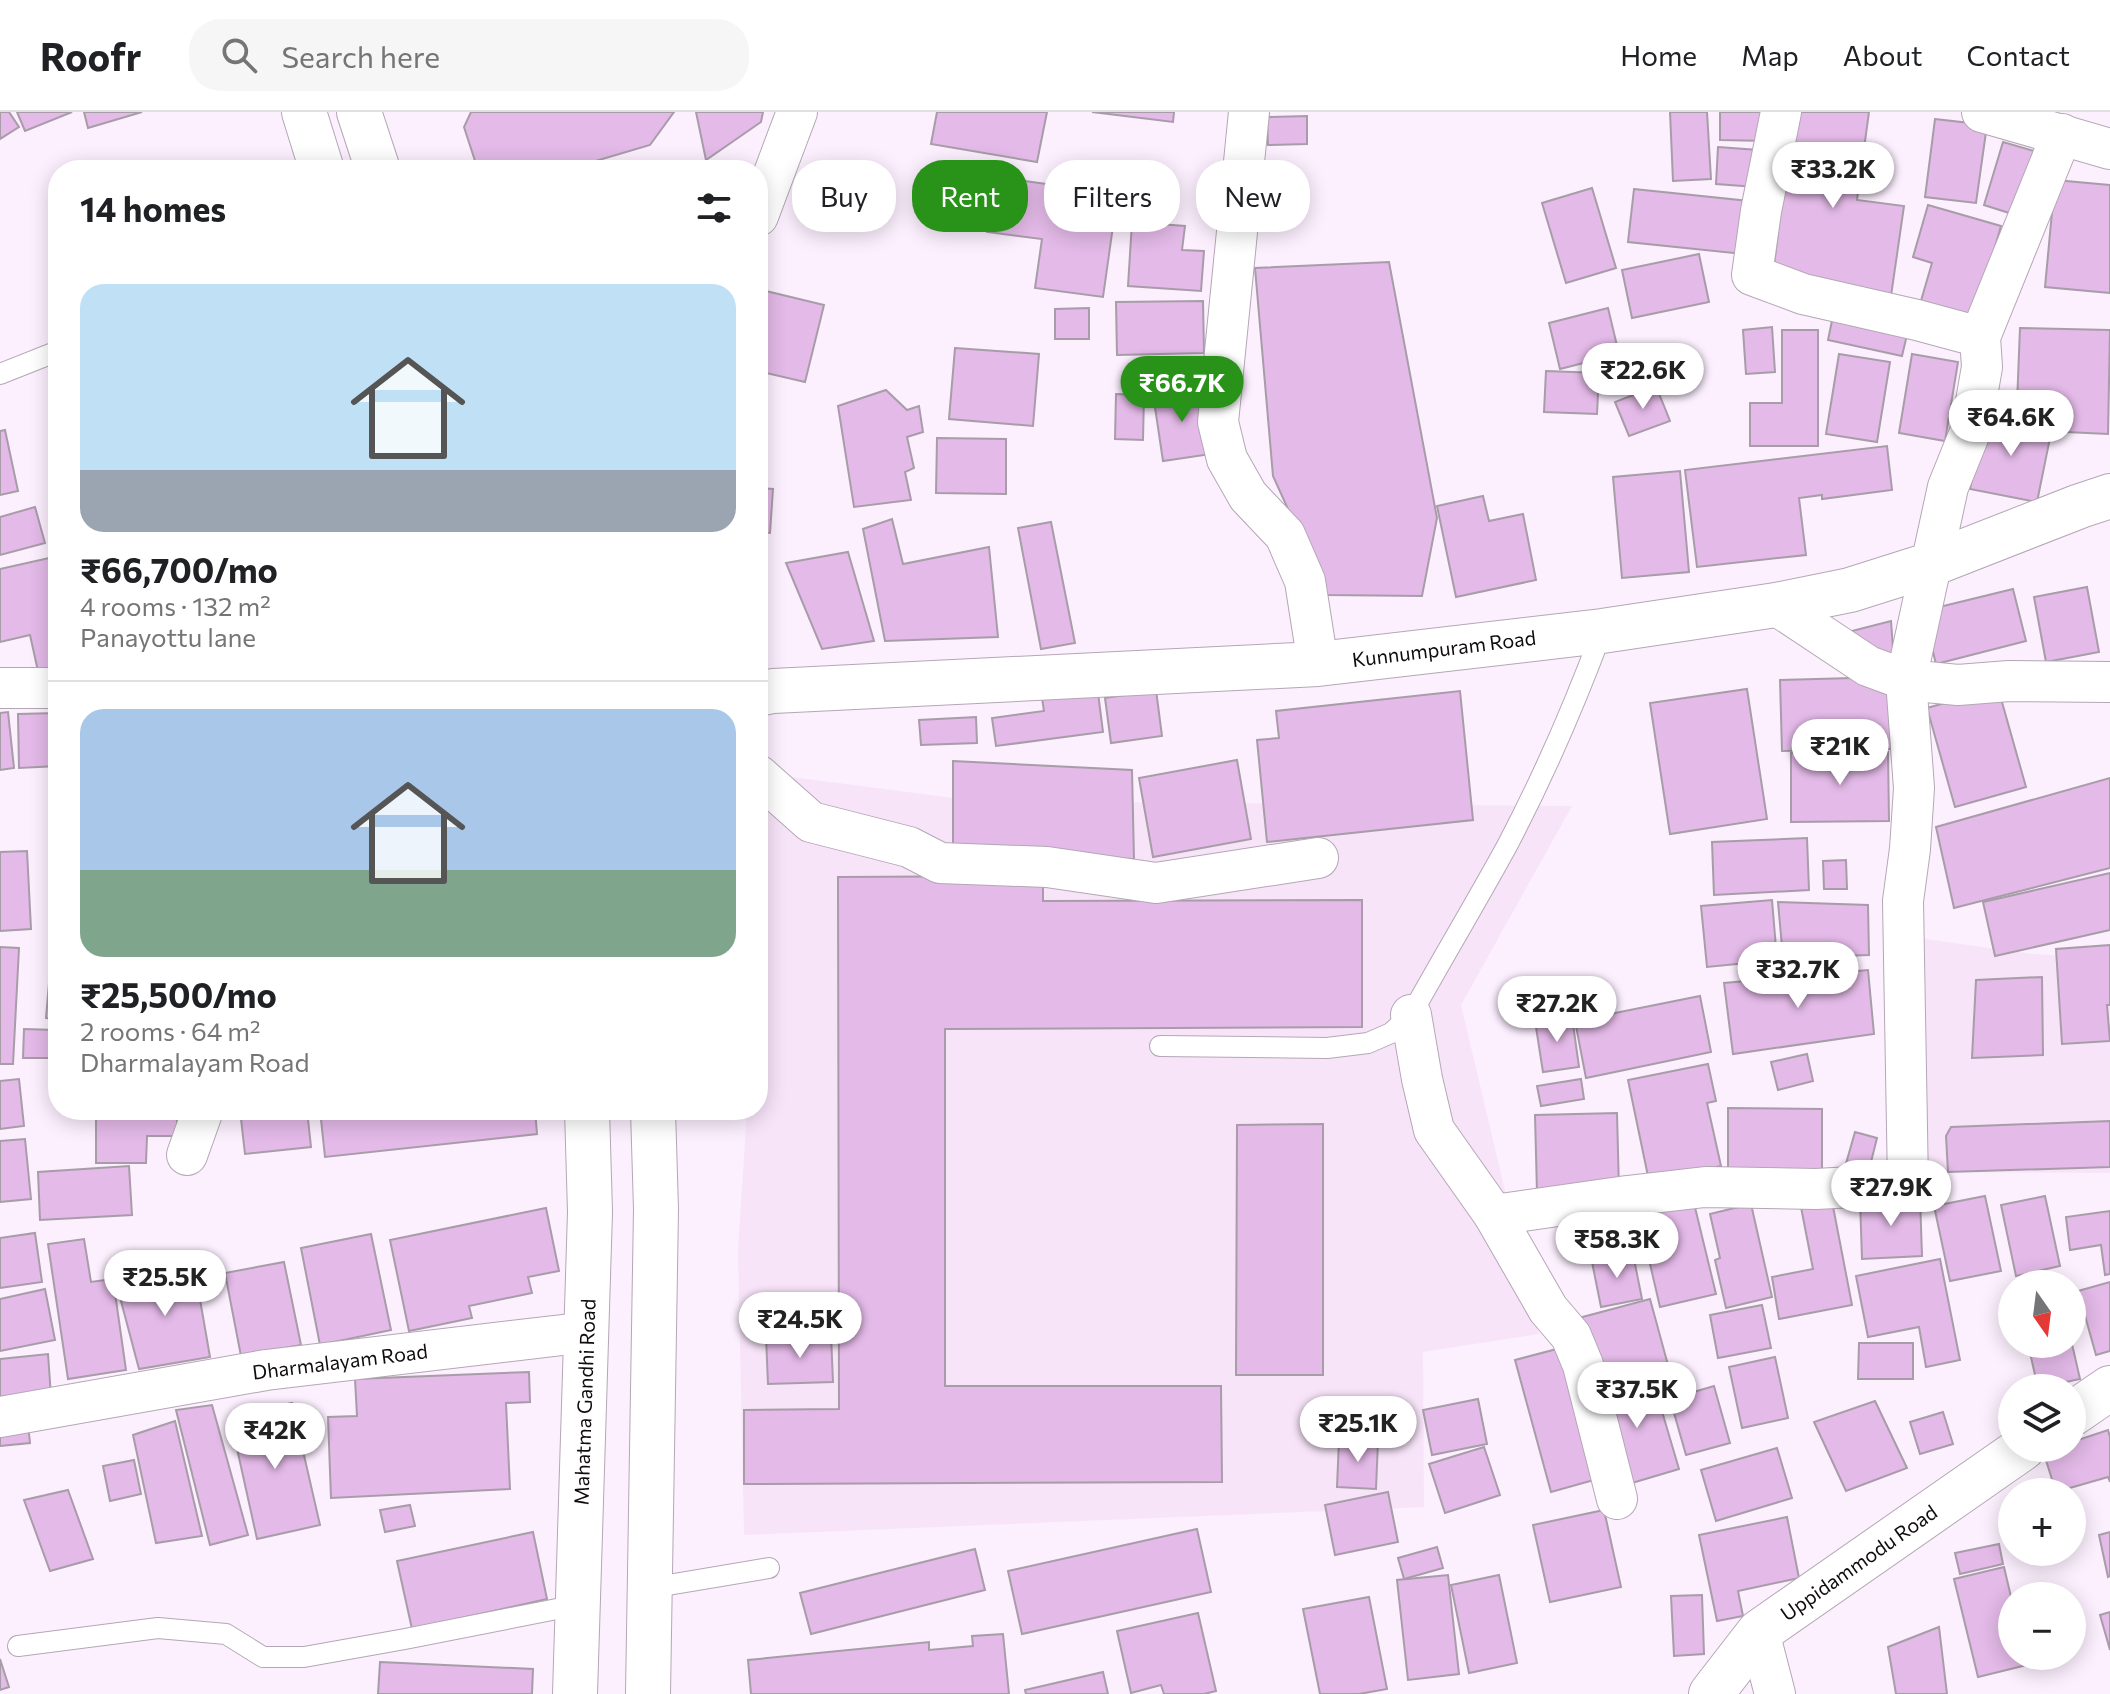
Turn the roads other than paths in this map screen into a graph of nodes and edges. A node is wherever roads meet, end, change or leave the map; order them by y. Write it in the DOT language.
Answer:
graph roads {
  1 [pos="304,112"];
  2 [pos="359,112"];
  3 [pos="797,112"];
  4 [pos="1249,112"];
  5 [pos="1781,112"];
  6 [pos="1982,112"];
  7 [pos="2062,134"];
  8 [pos="2110,149"];
  9 [pos="319,160"];
  10 [pos="375,160"];
  11 [pos="768,163"];
  12 [pos="1980,337"];
  13 [pos="48,355"];
  14 [pos="0,374"];
  15 [pos="2109,494"];
  16 [pos="1929,565"];
  17 [pos="1776,605"];
  18 [pos="1602,631"];
  19 [pos="1318,664"];
  20 [pos="1906,680"];
  21 [pos="2110,682"];
  22 [pos="0,688"];
  23 [pos="48,688"];
  24 [pos="768,692"];
  25 [pos="768,784"];
  26 [pos="1318,858"];
  27 [pos="1411,1015"];
  28 [pos="1160,1046"];
  29 [pos="199,1120"];
  30 [pos="587,1120"];
  31 [pos="653,1120"];
  32 [pos="187,1155"];
  33 [pos="1494,1215"];
  34 [pos="588,1332"];
  35 [pos="2110,1388"];
  36 [pos="2086,1404"];
  37 [pos="0,1417"];
  38 [pos="2003,1462"];
  39 [pos="1617,1499"];
  40 [pos="769,1568"];
  41 [pos="650,1588"];
  42 [pos="578,1607"];
  43 [pos="1759,1632"];
  44 [pos="18,1646"];
  45 [pos="575,1694"];
  46 [pos="648,1694"];
  47 [pos="1711,1694"];
  48 [pos="1775,1694"];
  1 -- 9 [label="main road"];
  2 -- 10 [label="main road"];
  3 -- 11 [label="street"];
  4 -- 19 [label="street"];
  5 -- 12 [label="street"];
  6 -- 7 [label="street"];
  7 -- 8 [label="street"];
  7 -- 12 [label="street"];
  12 -- 16 [label="street"];
  13 -- 14 [label="lane"];
  15 -- 16 [label="main road, Kunnumpuram Road"];
  16 -- 17 [label="main road, Kunnumpuram Road"];
  16 -- 20 [label="street"];
  17 -- 18 [label="main road, Kunnumpuram Road"];
  17 -- 20 [label="street"];
  18 -- 19 [label="main road, Kunnumpuram Road"];
  18 -- 27 [label="lane"];
  19 -- 24 [label="main road, Kunnumpuram Road"];
  20 -- 21 [label="street"];
  20 -- 33 [label="street"];
  22 -- 23 [label="street"];
  25 -- 26 [label="street"];
  27 -- 28 [label="lane"];
  27 -- 33 [label="street"];
  29 -- 32 [label="street"];
  30 -- 34 [label="main road, Mahatma Gandhi Road"];
  31 -- 41 [label="main road"];
  33 -- 39 [label="street"];
  34 -- 37 [label="street, Dharmalayam Road"];
  34 -- 42 [label="main road, Mahatma Gandhi Road"];
  35 -- 36 [label="main road"];
  38 -- 43 [label="main road, Uppidammodu Road"];
  40 -- 41 [label="lane"];
  41 -- 46 [label="main road"];
  42 -- 44 [label="lane"];
  42 -- 45 [label="main road, Mahatma Gandhi Road"];
  43 -- 47 [label="main road, Uppidammodu Road"];
  43 -- 48 [label="street"];
}
